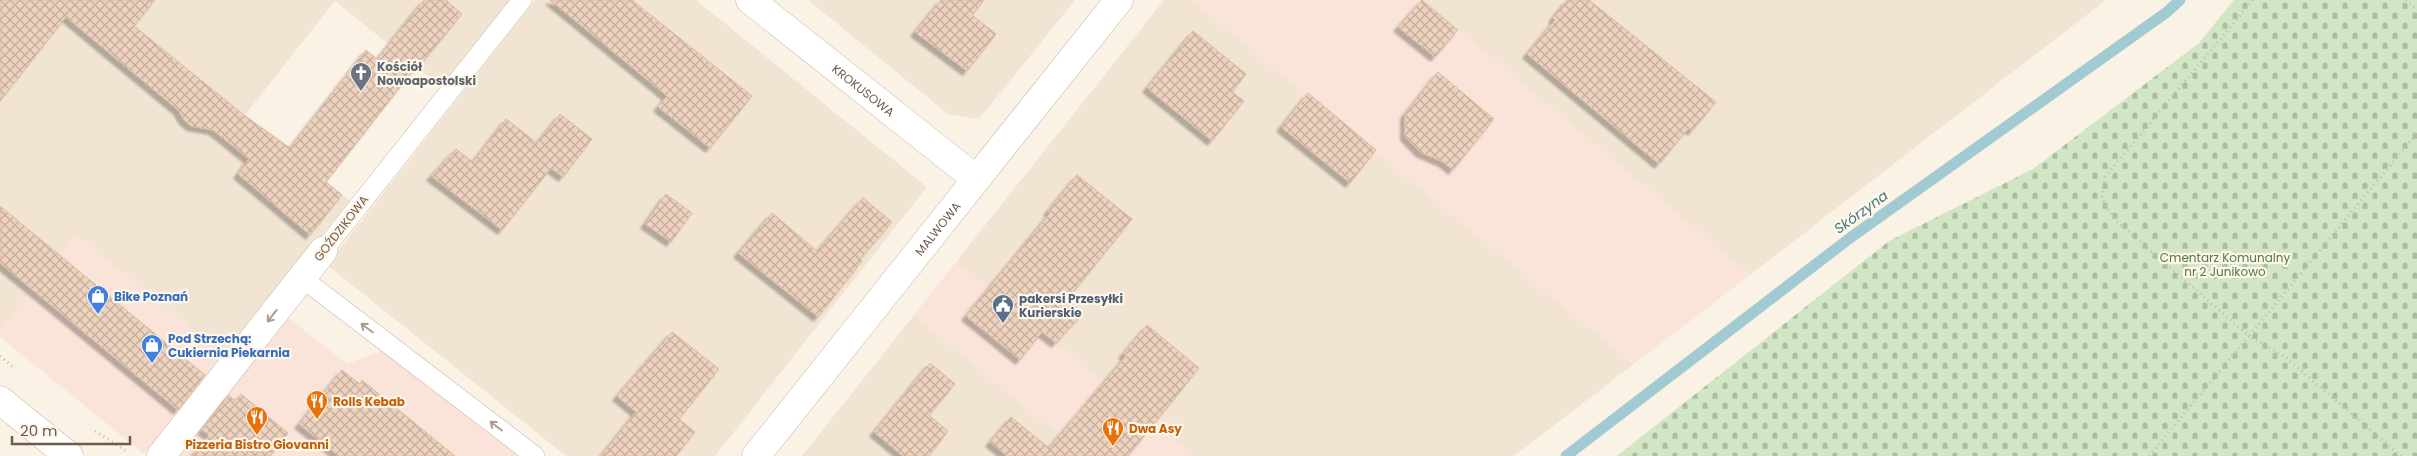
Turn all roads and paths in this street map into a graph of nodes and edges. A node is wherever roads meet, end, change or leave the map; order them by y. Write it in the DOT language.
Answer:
graph roads {
  1 [pos="522,0"];
  2 [pos="750,0"];
  3 [pos="1118,0"];
  4 [pos="2253,0"];
  5 [pos="2406,0"];
  6 [pos="2417,10"];
  7 [pos="2417,133"];
  8 [pos="976,179"];
  9 [pos="323,251"];
  10 [pos="302,278"];
  11 [pos="2249,336"];
  12 [pos="0,400"];
  13 [pos="69,456"];
  14 [pos="161,456"];
  15 [pos="535,456"];
  16 [pos="756,456"];
  17 [pos="2149,456"];
  18 [pos="2401,456"];
  1 -- 9 [label="lane, GOŹDZIKOWA"];
  2 -- 8 [label="street, KROKUSOWA"];
  3 -- 8 [label="street, MALWOWA"];
  4 -- 11 [label="path"];
  5 -- 6 [label="path"];
  7 -- 11 [label="path"];
  8 -- 16 [label="street, MALWOWA"];
  9 -- 10 [label="street, GOŹDZIKOWA"];
  10 -- 14 [label="street, GOŹDZIKOWA, one-way"];
  15 -- 10 [label="lane, one-way"];
  11 -- 17 [label="path"];
  11 -- 18 [label="path"];
  12 -- 13 [label="street"];
}
